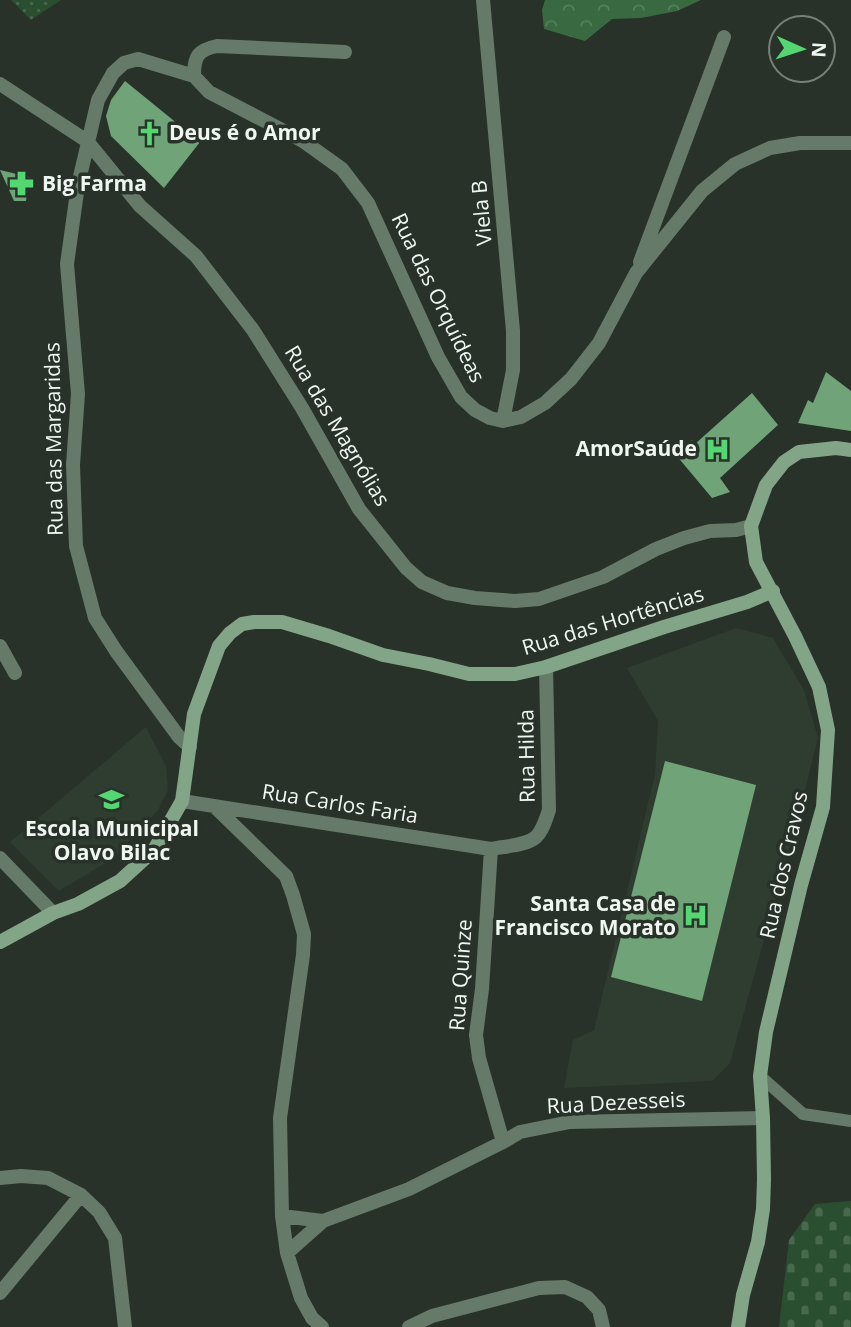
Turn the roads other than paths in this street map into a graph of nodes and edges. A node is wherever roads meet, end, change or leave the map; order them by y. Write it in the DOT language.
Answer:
graph roads {
  1 [pos="483,0"];
  2 [pos="724,37"];
  3 [pos="345,52"];
  4 [pos="194,76"];
  5 [pos="0,84"];
  6 [pos="87,141"];
  7 [pos="851,143"];
  8 [pos="636,273"];
  9 [pos="503,421"];
  10 [pos="851,450"];
  11 [pos="751,526"];
  12 [pos="773,591"];
  13 [pos="0,646"];
  14 [pos="546,667"];
  15 [pos="15,673"];
  16 [pos="190,747"];
  17 [pos="182,801"];
  18 [pos="215,807"];
  19 [pos="491,849"];
  20 [pos="0,858"];
  21 [pos="53,913"];
  22 [pos="0,942"];
  23 [pos="760,1076"];
  24 [pos="764,1118"];
  25 [pos="851,1121"];
  26 [pos="503,1143"];
  27 [pos="0,1178"];
  28 [pos="81,1195"];
  29 [pos="282,1216"];
  30 [pos="323,1221"];
  31 [pos="287,1253"];
  32 [pos="0,1293"];
  33 [pos="125,1327"];
  34 [pos="322,1327"];
  35 [pos="409,1327"];
  36 [pos="603,1327"];
  37 [pos="738,1327"];
  1 -- 9 [label="street, Viela B"];
  2 -- 8 [label="street"];
  3 -- 4 [label="street"];
  4 -- 6 [label="street, Rua das Orquídeas"];
  4 -- 9 [label="street, Rua das Orquídeas"];
  5 -- 6 [label="street, Rua das Magnólias"];
  6 -- 11 [label="street, Rua das Magnólias"];
  6 -- 16 [label="street, Rua das Margaridas"];
  7 -- 8 [label="street"];
  8 -- 9 [label="street"];
  10 -- 11 [label="main road, Rua dos Cravos"];
  11 -- 12 [label="main road, Rua dos Cravos"];
  12 -- 14 [label="main road, Rua das Hortências"];
  12 -- 23 [label="main road, Rua dos Cravos"];
  13 -- 15 [label="street"];
  14 -- 16 [label="main road, Rua das Hortências"];
  14 -- 19 [label="street, Rua Hilda"];
  16 -- 17 [label="main road, Rua das Hortências"];
  17 -- 18 [label="street, Rua Carlos Faria"];
  17 -- 21 [label="main road"];
  18 -- 19 [label="street, Rua Carlos Faria"];
  18 -- 29 [label="street"];
  19 -- 26 [label="street, Rua Quinze"];
  20 -- 21 [label="street"];
  21 -- 22 [label="main road"];
  23 -- 24 [label="main road, Rua dos Cravos"];
  23 -- 25 [label="lane"];
  24 -- 26 [label="street, Rua Dezesseis"];
  24 -- 37 [label="main road, Rua dos Cravos"];
  26 -- 30 [label="street, Rua Dezesseis"];
  27 -- 28 [label="street"];
  28 -- 32 [label="street"];
  28 -- 33 [label="street"];
  29 -- 30 [label="street, Rua Dezesseis"];
  29 -- 31 [label="street"];
  30 -- 31 [label="street, Rua Dezesseis"];
  31 -- 34 [label="street"];
  35 -- 36 [label="street"];
}
